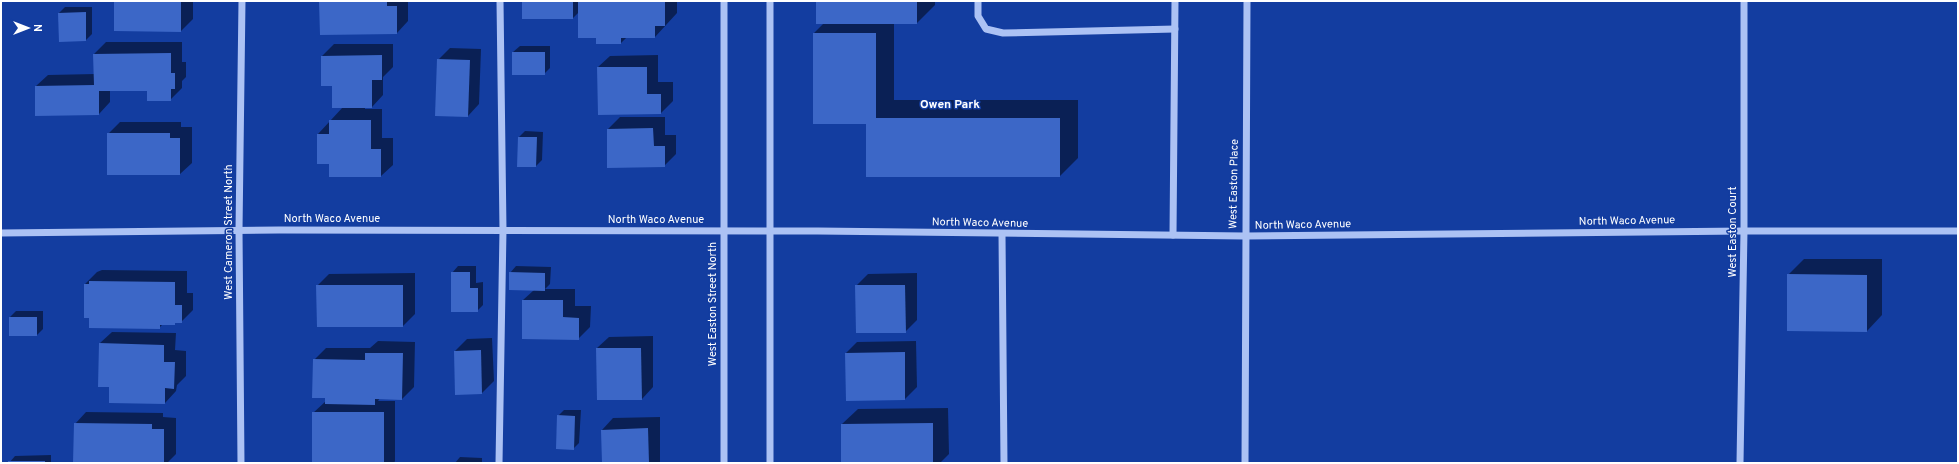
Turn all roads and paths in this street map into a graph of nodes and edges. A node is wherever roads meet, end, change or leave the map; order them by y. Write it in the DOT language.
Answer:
graph roads {
  1 [pos="242,1"];
  2 [pos="500,1"];
  3 [pos="724,1"];
  4 [pos="770,1"];
  5 [pos="978,1"];
  6 [pos="1175,1"];
  7 [pos="1247,1"];
  8 [pos="1744,1"];
  9 [pos="1175,29"];
  10 [pos="239,230"];
  11 [pos="503,230"];
  12 [pos="724,231"];
  13 [pos="770,231"];
  14 [pos="1744,231"];
  15 [pos="1958,231"];
  16 [pos="1,233"];
  17 [pos="1002,234"];
  18 [pos="1173,235"];
  19 [pos="1245,236"];
  20 [pos="241,463"];
  21 [pos="499,463"];
  22 [pos="724,463"];
  23 [pos="770,463"];
  24 [pos="1004,463"];
  25 [pos="1245,463"];
  26 [pos="1740,463"];
  1 -- 10 [label="street, West Cameron Street North"];
  2 -- 11 [label="street"];
  3 -- 12 [label="street, West Easton Street North"];
  4 -- 13 [label="street"];
  5 -- 9 [label="street"];
  6 -- 9 [label="street"];
  7 -- 19 [label="street, West Easton Place"];
  8 -- 14 [label="street, West Easton Court"];
  9 -- 18 [label="street"];
  10 -- 11 [label="street, North Waco Avenue"];
  10 -- 16 [label="street, North Waco Avenue"];
  10 -- 20 [label="street, West Cameron Street North"];
  11 -- 12 [label="street, North Waco Avenue"];
  11 -- 21 [label="street"];
  12 -- 13 [label="street, North Waco Avenue"];
  12 -- 22 [label="street, West Easton Street North"];
  13 -- 17 [label="street, North Waco Avenue"];
  13 -- 23 [label="street"];
  14 -- 15 [label="street, North Waco Avenue"];
  14 -- 19 [label="street, North Waco Avenue"];
  14 -- 26 [label="street, West Easton Court"];
  17 -- 18 [label="street, North Waco Avenue"];
  17 -- 24 [label="street"];
  18 -- 19 [label="street, North Waco Avenue"];
  19 -- 25 [label="street, West Easton Place"];
}
